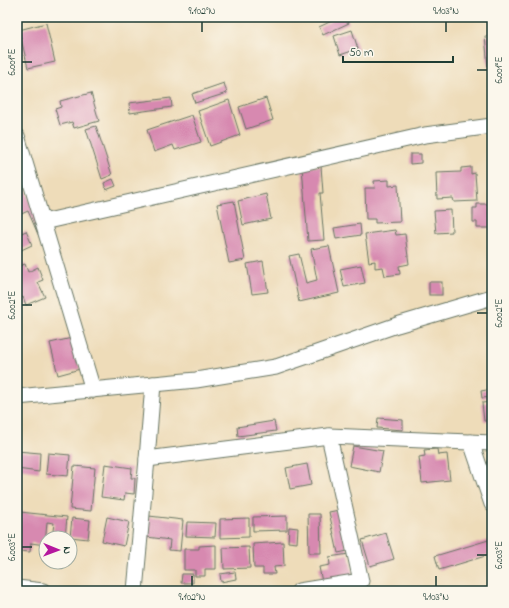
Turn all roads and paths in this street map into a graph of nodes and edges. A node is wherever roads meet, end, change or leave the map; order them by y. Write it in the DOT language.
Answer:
graph roads {
  1 [pos="492,126"];
  2 [pos="17,136"];
  3 [pos="43,222"];
  4 [pos="492,297"];
  5 [pos="153,384"];
  6 [pos="93,390"];
  7 [pos="17,397"];
  8 [pos="330,436"];
  9 [pos="471,442"];
  10 [pos="492,442"];
  11 [pos="147,459"];
  12 [pos="492,504"];
  13 [pos="362,586"];
  14 [pos="17,588"];
  15 [pos="43,591"];
  16 [pos="135,591"];
  17 [pos="298,591"];
  1 -- 3 [label="street"];
  2 -- 3 [label="street"];
  3 -- 6 [label="street"];
  4 -- 5 [label="street"];
  5 -- 6 [label="street"];
  5 -- 11 [label="street"];
  6 -- 7 [label="street"];
  8 -- 9 [label="street"];
  8 -- 11 [label="street"];
  8 -- 13 [label="street"];
  9 -- 10 [label="street"];
  9 -- 12 [label="street"];
  11 -- 16 [label="street"];
  13 -- 17 [label="street"];
  14 -- 15 [label="street"];
}
